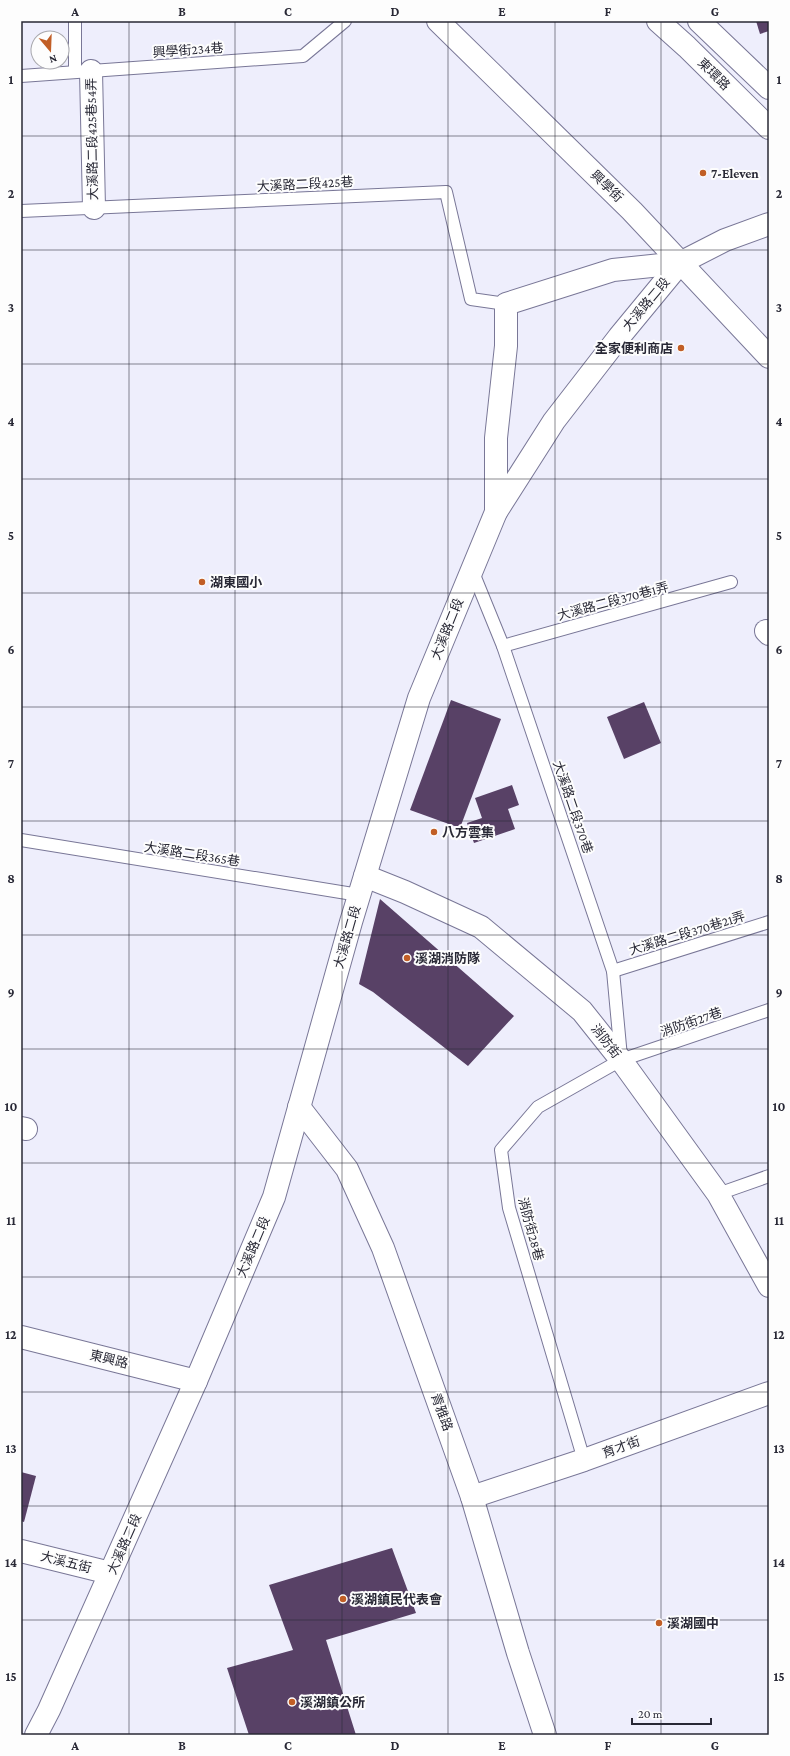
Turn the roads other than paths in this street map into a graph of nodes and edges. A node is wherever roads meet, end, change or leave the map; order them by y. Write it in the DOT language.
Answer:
graph roads {
  1 [pos="75,21"];
  2 [pos="345,21"];
  3 [pos="438,21"];
  4 [pos="658,21"];
  5 [pos="699,21"];
  6 [pos="83,72"];
  7 [pos="21,76"];
  8 [pos="769,88"];
  9 [pos="769,128"];
  10 [pos="94,208"];
  11 [pos="21,211"];
  12 [pos="769,224"];
  13 [pos="680,263"];
  14 [pos="506,304"];
  15 [pos="769,357"];
  16 [pos="496,512"];
  17 [pos="472,568"];
  18 [pos="731,582"];
  19 [pos="503,646"];
  20 [pos="21,840"];
  21 [pos="362,886"];
  22 [pos="769,922"];
  23 [pos="613,971"];
  24 [pos="769,1010"];
  25 [pos="621,1060"];
  26 [pos="299,1107"];
  27 [pos="769,1176"];
  28 [pos="718,1194"];
  29 [pos="769,1286"];
  30 [pos="21,1337"];
  31 [pos="196,1381"];
  32 [pos="769,1393"];
  33 [pos="584,1460"];
  34 [pos="472,1497"];
  35 [pos="21,1551"];
  36 [pos="110,1573"];
  37 [pos="36,1735"];
  38 [pos="545,1735"];
  1 -- 6 [label="lane, 大溪路二段425巷54弄"];
  2 -- 6 [label="lane, 興學街234巷"];
  3 -- 13 [label="street, 興學街"];
  4 -- 9 [label="street, 東環路"];
  5 -- 8 [label="street"];
  6 -- 7 [label="lane, 興學街234巷"];
  6 -- 10 [label="street, 大溪路二段425巷54弄"];
  10 -- 11 [label="lane, 大溪路二段425巷"];
  10 -- 14 [label="lane, 大溪路二段425巷"];
  12 -- 13 [label="street, 大溪路二段"];
  13 -- 14 [label="street"];
  13 -- 15 [label="street, 興學街"];
  13 -- 16 [label="street, 大溪路二段"];
  14 -- 16 [label="street"];
  16 -- 17 [label="street, 大溪路二段"];
  17 -- 19 [label="lane, 大溪路二段370巷"];
  17 -- 21 [label="street, 大溪路二段"];
  18 -- 19 [label="lane, 大溪路二段370巷1弄"];
  19 -- 23 [label="lane, 大溪路二段370巷"];
  20 -- 21 [label="lane, 大溪路二段365巷"];
  21 -- 25 [label="street, 消防街"];
  21 -- 26 [label="street, 大溪路二段"];
  22 -- 23 [label="lane, 大溪路二段370巷21弄"];
  23 -- 25 [label="lane, 大溪路二段370巷"];
  24 -- 25 [label="lane, 消防街27巷"];
  25 -- 28 [label="street, 消防街"];
  25 -- 33 [label="lane, 消防街28巷"];
  26 -- 31 [label="street, 大溪路二段"];
  26 -- 34 [label="street, 青雅路"];
  27 -- 28 [label="lane"];
  28 -- 29 [label="street, 消防街"];
  30 -- 31 [label="street, 東興路"];
  31 -- 36 [label="street, 大溪路二段"];
  32 -- 33 [label="street, 育才街"];
  33 -- 34 [label="street, 育才街"];
  34 -- 38 [label="street, 青雅路"];
  35 -- 36 [label="street, 大溪五街"];
  36 -- 37 [label="street, 大溪路二段"];
}
